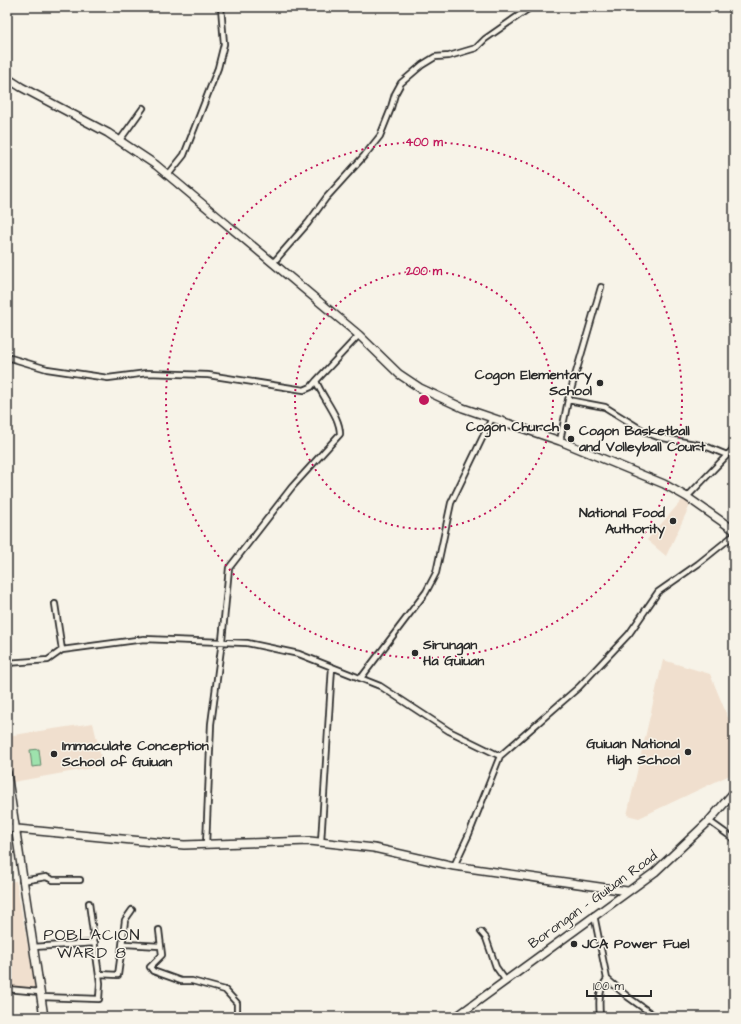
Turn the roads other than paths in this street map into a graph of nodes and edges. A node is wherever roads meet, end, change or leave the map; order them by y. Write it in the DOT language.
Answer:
graph roads {
  1 [pos="221,7"];
  2 [pos="531,7"];
  3 [pos="7,78"];
  4 [pos="143,108"];
  5 [pos="120,140"];
  6 [pos="168,175"];
  7 [pos="274,263"];
  8 [pos="601,287"];
  9 [pos="359,335"];
  10 [pos="7,357"];
  11 [pos="316,381"];
  12 [pos="311,386"];
  13 [pos="319,389"];
  14 [pos="568,400"];
  15 [pos="492,418"];
  16 [pos="560,442"];
  17 [pos="734,448"];
  18 [pos="727,455"];
  19 [pos="687,497"];
  20 [pos="734,530"];
  21 [pos="734,535"];
  22 [pos="55,604"];
  23 [pos="222,641"];
  24 [pos="62,650"];
  25 [pos="7,663"];
  26 [pos="332,667"];
  27 [pos="361,678"];
  28 [pos="500,756"];
  29 [pos="7,773"];
  30 [pos="734,792"];
  31 [pos="709,821"];
  32 [pos="10,828"];
  33 [pos="734,838"];
  34 [pos="321,842"];
  35 [pos="206,845"];
  36 [pos="454,866"];
  37 [pos="22,880"];
  38 [pos="80,880"];
  39 [pos="627,891"];
  40 [pos="89,903"];
  41 [pos="132,910"];
  42 [pos="594,915"];
  43 [pos="159,930"];
  44 [pos="481,932"];
  45 [pos="95,943"];
  46 [pos="33,946"];
  47 [pos="122,946"];
  48 [pos="160,946"];
  49 [pos="99,974"];
  50 [pos="607,978"];
  51 [pos="506,981"];
  52 [pos="7,989"];
  53 [pos="40,995"];
  54 [pos="44,1017"];
  55 [pos="237,1017"];
  56 [pos="456,1017"];
  57 [pos="600,1017"];
  58 [pos="656,1017"];
  1 -- 6 [label="street"];
  2 -- 7 [label="street"];
  3 -- 5 [label="street"];
  4 -- 5 [label="street"];
  5 -- 6 [label="street"];
  6 -- 7 [label="street"];
  7 -- 9 [label="street"];
  8 -- 14 [label="street"];
  9 -- 11 [label="street"];
  9 -- 15 [label="street"];
  10 -- 12 [label="street"];
  11 -- 12 [label="street"];
  11 -- 13 [label="street"];
  12 -- 13 [label="street"];
  13 -- 23 [label="street"];
  14 -- 16 [label="street"];
  14 -- 18 [label="street"];
  15 -- 16 [label="street"];
  15 -- 27 [label="street"];
  16 -- 19 [label="street"];
  17 -- 18 [label="street"];
  18 -- 19 [label="street"];
  19 -- 20 [label="street"];
  21 -- 28 [label="street"];
  22 -- 24 [label="street"];
  23 -- 24 [label="street"];
  23 -- 26 [label="street"];
  23 -- 35 [label="street"];
  24 -- 25 [label="street"];
  26 -- 27 [label="street"];
  26 -- 34 [label="street"];
  27 -- 28 [label="street"];
  28 -- 36 [label="street"];
  29 -- 32 [label="street"];
  30 -- 31 [label="street, Borongan – Guiuan Road"];
  31 -- 33 [label="street"];
  31 -- 39 [label="street, Borongan – Guiuan Road"];
  32 -- 35 [label="street"];
  32 -- 37 [label="street"];
  34 -- 35 [label="street"];
  34 -- 36 [label="street"];
  36 -- 39 [label="street"];
  37 -- 38 [label="street"];
  37 -- 46 [label="street"];
  39 -- 42 [label="street, Borongan – Guiuan Road"];
  40 -- 45 [label="street"];
  41 -- 47 [label="street"];
  42 -- 50 [label="street"];
  42 -- 51 [label="street, Borongan – Guiuan Road"];
  43 -- 48 [label="street"];
  44 -- 51 [label="street"];
  45 -- 46 [label="street"];
  45 -- 49 [label="street"];
  46 -- 53 [label="street"];
  47 -- 48 [label="street"];
  47 -- 49 [label="street"];
  48 -- 55 [label="street"];
  49 -- 53 [label="street"];
  50 -- 57 [label="street"];
  50 -- 58 [label="street"];
  51 -- 56 [label="street, Borongan – Guiuan Road"];
  52 -- 53 [label="street"];
  53 -- 54 [label="street"];
}
